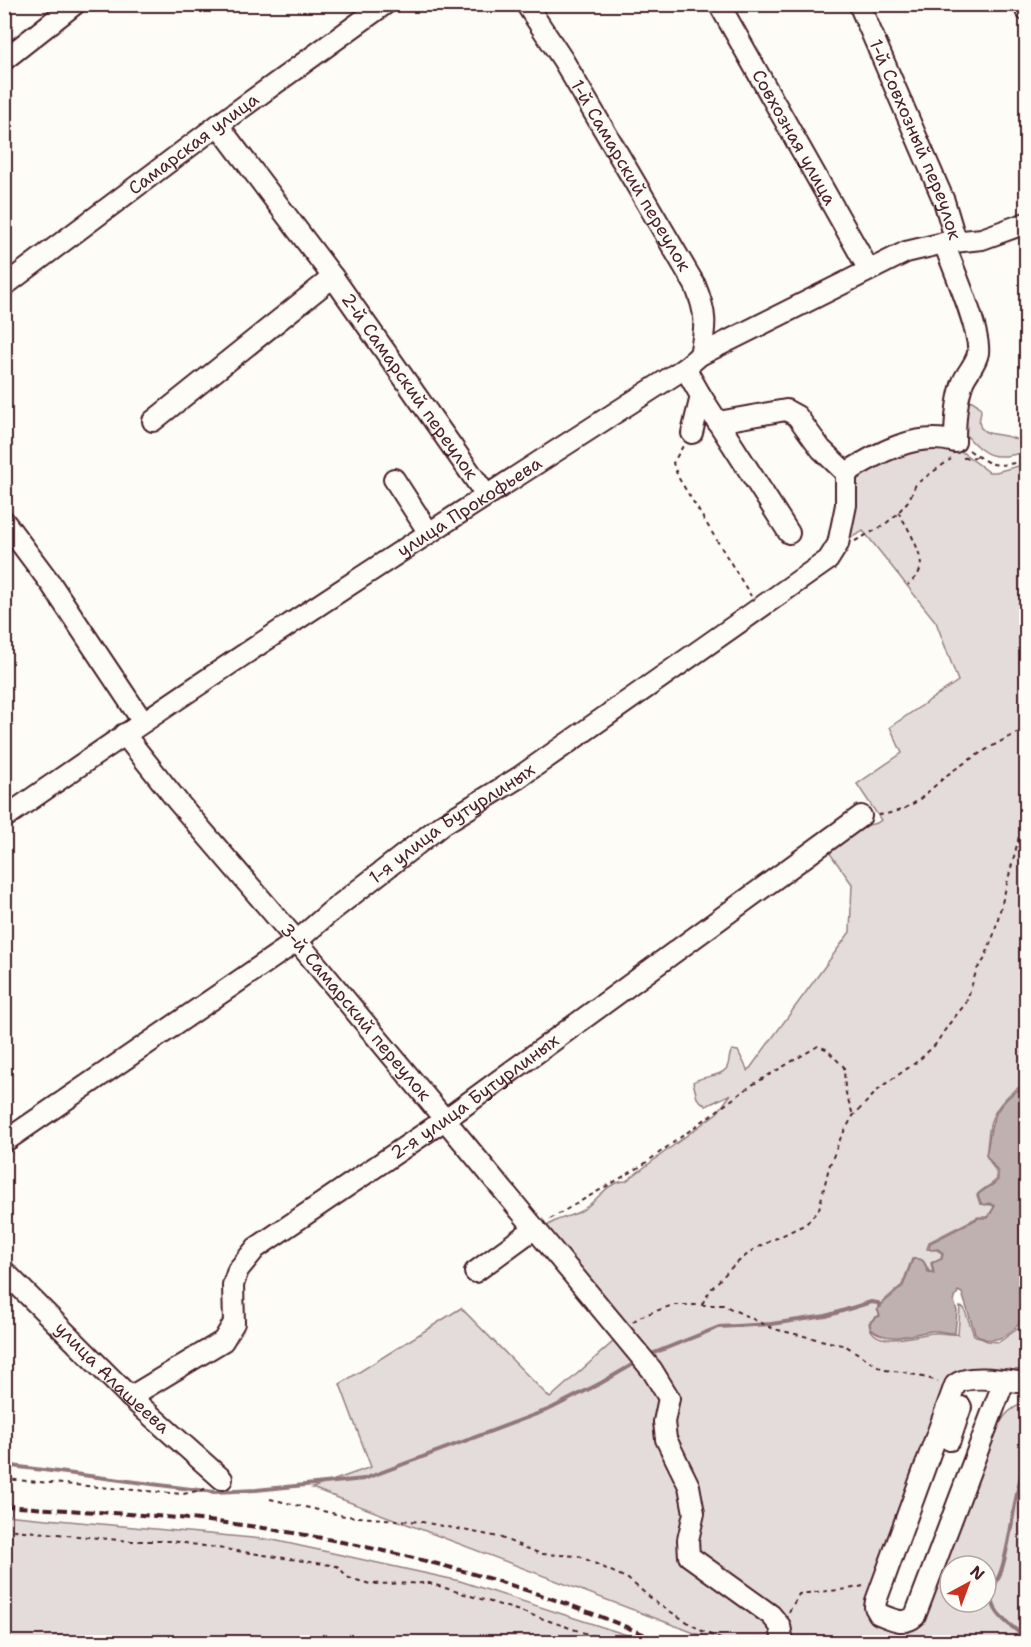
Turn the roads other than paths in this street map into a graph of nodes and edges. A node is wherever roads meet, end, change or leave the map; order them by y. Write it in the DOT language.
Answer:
graph roads {
  1 [pos="75,4"];
  2 [pos="385,4"];
  3 [pos="526,4"];
  4 [pos="718,4"];
  5 [pos="859,4"];
  6 [pos="1024,4"];
  7 [pos="1026,10"];
  8 [pos="4,60"];
  9 [pos="218,125"];
  10 [pos="1026,223"];
  11 [pos="950,242"];
  12 [pos="869,270"];
  13 [pos="333,277"];
  14 [pos="4,286"];
  15 [pos="693,362"];
  16 [pos="701,396"];
  17 [pos="153,421"];
  18 [pos="718,422"];
  19 [pos="692,433"];
  20 [pos="846,473"];
  21 [pos="394,479"];
  22 [pos="486,495"];
  23 [pos="4,521"];
  24 [pos="429,533"];
  25 [pos="789,533"];
  26 [pos="143,722"];
  27 [pos="124,734"];
  28 [pos="861,816"];
  29 [pos="4,818"];
  30 [pos="297,941"];
  31 [pos="446,1119"];
  32 [pos="4,1142"];
  33 [pos="535,1228"];
  34 [pos="4,1271"];
  35 [pos="475,1272"];
  36 [pos="1004,1381"];
  37 [pos="963,1382"];
  38 [pos="1026,1383"];
  39 [pos="130,1397"];
  40 [pos="950,1440"];
  41 [pos="222,1479"];
  42 [pos="781,1634"];
  1 -- 8 [label="street"];
  2 -- 9 [label="street, Самарская улица"];
  3 -- 15 [label="street, 1-й Самарский переулок"];
  4 -- 12 [label="street, Совхозная улица"];
  5 -- 11 [label="street, 1-й Совхозный переулок"];
  6 -- 7 [label="street"];
  9 -- 13 [label="street, 2-й Самарский переулок"];
  9 -- 14 [label="street, Самарская улица"];
  10 -- 11 [label="street, 1-й Совхозный переулок"];
  11 -- 12 [label="street, улица Прокофьева"];
  11 -- 20 [label="street"];
  12 -- 15 [label="street, улица Прокофьева"];
  13 -- 17 [label="street, 2-й Самарский переулок"];
  13 -- 22 [label="street, 2-й Самарский переулок"];
  15 -- 16 [label="street"];
  15 -- 22 [label="street, улица Прокофьева"];
  16 -- 18 [label="street"];
  16 -- 19 [label="street"];
  18 -- 20 [label="street"];
  18 -- 25 [label="street"];
  20 -- 30 [label="street, 1-я улица Бутурлиных"];
  21 -- 24 [label="street"];
  22 -- 24 [label="street, улица Прокофьева"];
  23 -- 26 [label="street"];
  24 -- 26 [label="street, улица Прокофьева"];
  26 -- 27 [label="street, улица Прокофьева"];
  27 -- 29 [label="street, улица Прокофьева"];
  27 -- 30 [label="street, 3-й Самарский переулок"];
  28 -- 31 [label="street, 2-я улица Бутурлиных"];
  30 -- 31 [label="street, 3-й Самарский переулок"];
  30 -- 32 [label="street, 1-я улица Бутурлиных"];
  31 -- 33 [label="street, 3-й Самарский переулок"];
  31 -- 39 [label="street, 2-я улица Бутурлиных"];
  33 -- 35 [label="street"];
  33 -- 42 [label="street, 3-й Самарский переулок"];
  34 -- 39 [label="street, улица Алашеева"];
  36 -- 37 [label="street"];
  36 -- 37 [label="street"];
  36 -- 38 [label="street"];
  37 -- 40 [label="street"];
  39 -- 41 [label="street, улица Алашеева"];
}
